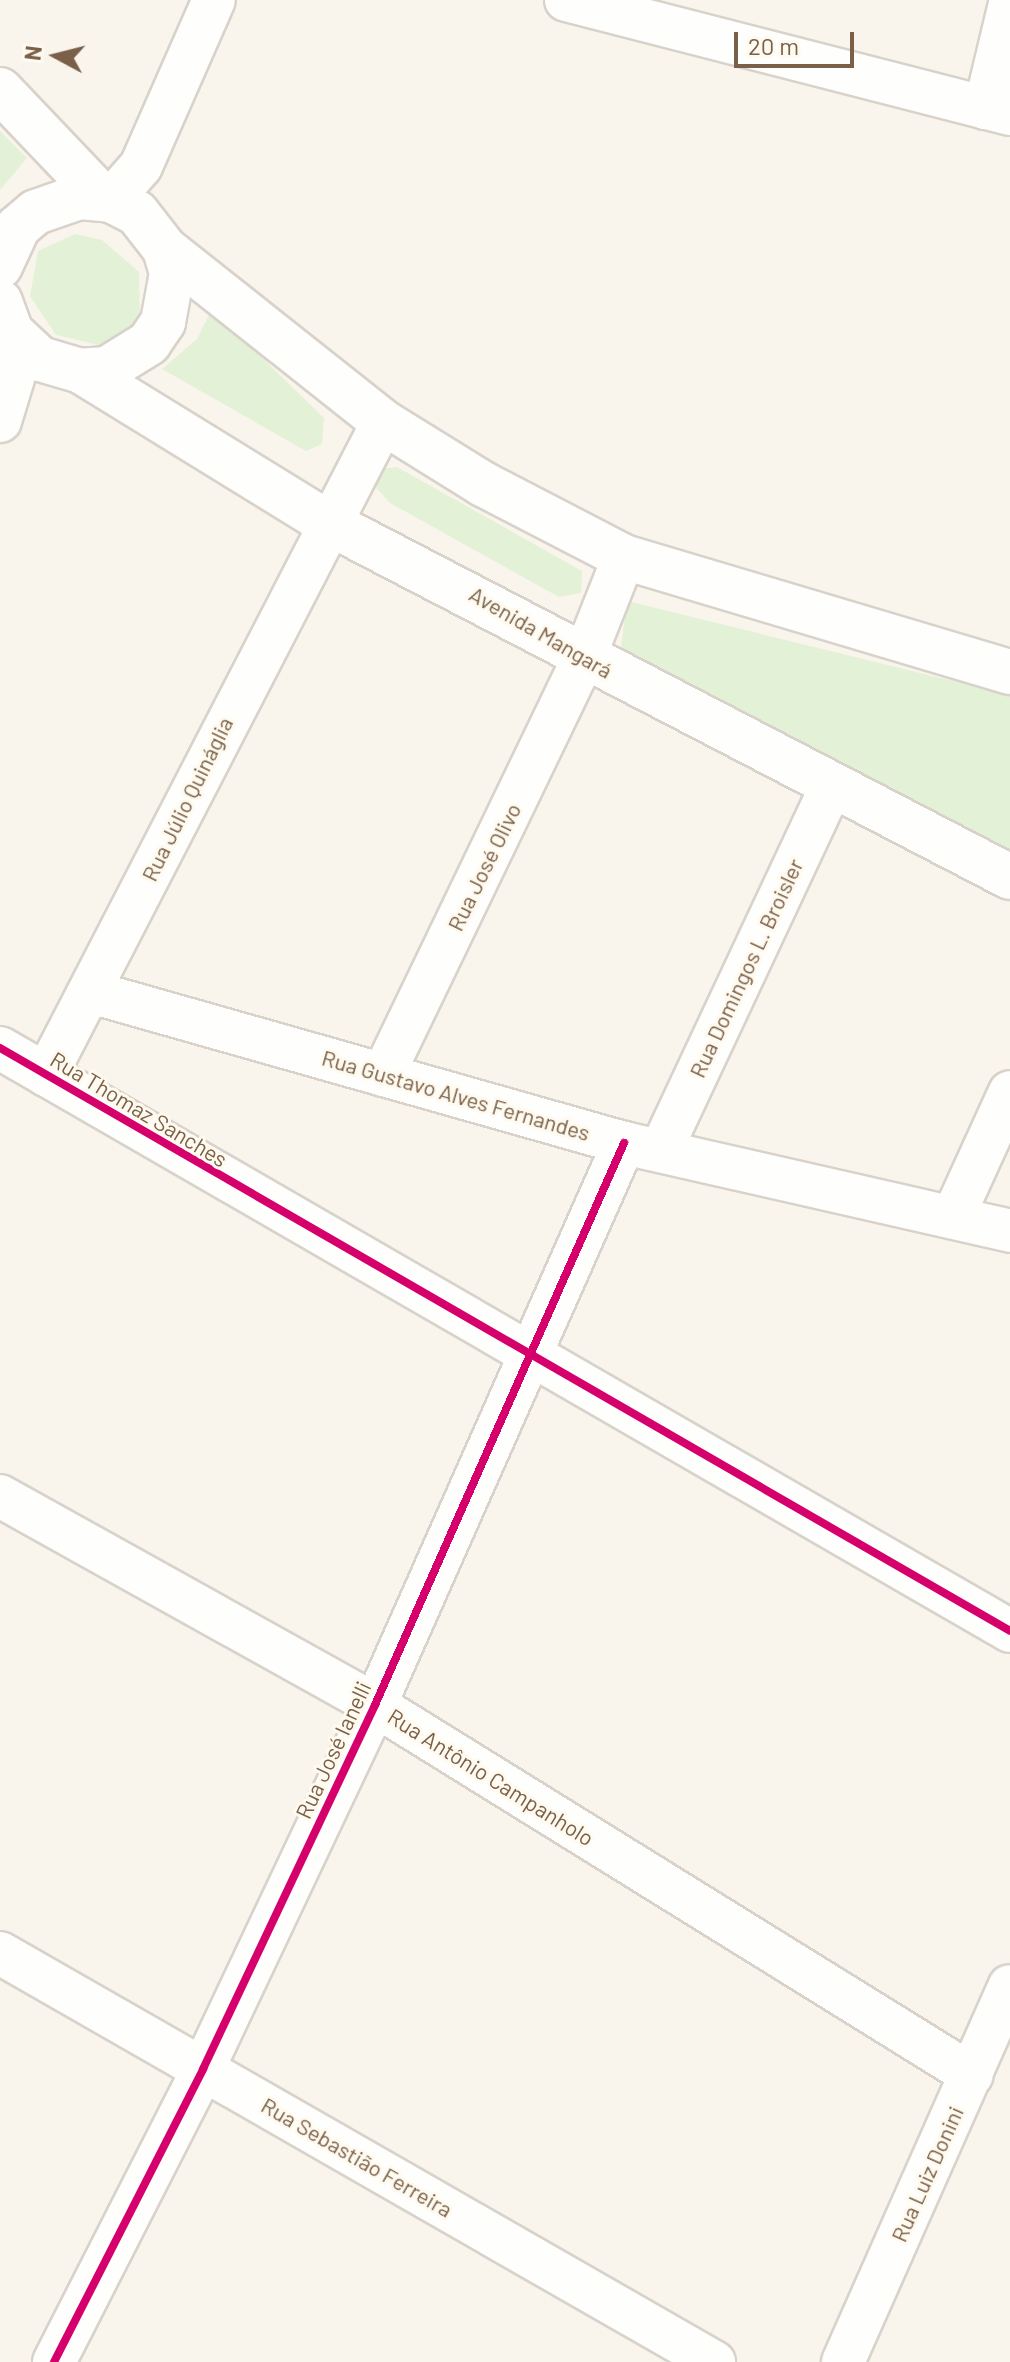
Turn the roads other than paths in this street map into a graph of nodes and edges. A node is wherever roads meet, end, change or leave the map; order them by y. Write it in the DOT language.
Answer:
graph roads {
  1 [pos="214,0"];
  2 [pos="566,0"];
  3 [pos="1010,4"];
  4 [pos="0,90"];
  5 [pos="998,111"];
  6 [pos="117,204"];
  7 [pos="165,249"];
  8 [pos="0,266"];
  9 [pos="6,319"];
  10 [pos="70,370"];
  11 [pos="7,407"];
  12 [pos="383,422"];
  13 [pos="325,521"];
  14 [pos="624,557"];
  15 [pos="584,658"];
  16 [pos="1010,672"];
  17 [pos="831,787"];
  18 [pos="1010,877"];
  19 [pos="91,992"];
  20 [pos="0,1048"];
  21 [pos="46,1075"];
  22 [pos="383,1075"];
  23 [pos="1010,1092"];
  24 [pos="643,1146"];
  25 [pos="953,1217"];
  26 [pos="1010,1231"];
  27 [pos="524,1357"];
  28 [pos="0,1496"];
  29 [pos="1010,1631"];
  30 [pos="375,1705"];
  31 [pos="0,1953"];
  32 [pos="1010,1986"];
  33 [pos="203,2069"];
  34 [pos="972,2075"];
  35 [pos="54,2362"];
  36 [pos="714,2362"];
  37 [pos="843,2362"];
  1 -- 6 [label="street"];
  2 -- 5 [label="street"];
  3 -- 5 [label="street"];
  4 -- 6 [label="street"];
  6 -- 7 [label="street"];
  6 -- 8 [label="street"];
  7 -- 10 [label="street"];
  7 -- 12 [label="street"];
  9 -- 10 [label="street, Avenida Mangará"];
  9 -- 11 [label="street"];
  10 -- 11 [label="street"];
  10 -- 13 [label="street, Avenida Mangará"];
  12 -- 13 [label="street, Rua Júlio Quináglia"];
  12 -- 14 [label="street"];
  13 -- 15 [label="street, Avenida Mangará"];
  13 -- 19 [label="street, Rua Júlio Quináglia"];
  14 -- 15 [label="street, Rua José Olivo"];
  14 -- 16 [label="street"];
  15 -- 17 [label="street, Avenida Mangará"];
  15 -- 22 [label="street, Rua José Olivo"];
  17 -- 18 [label="street, Avenida Mangará"];
  17 -- 24 [label="street, Rua Domingos L. Broisler"];
  19 -- 21 [label="street, Rua Júlio Quináglia"];
  19 -- 22 [label="street, Rua Gustavo Alves Fernandes"];
  20 -- 21 [label="street, Rua Thomaz Sanches"];
  21 -- 27 [label="street, Rua Thomaz Sanches"];
  22 -- 24 [label="street, Rua Gustavo Alves Fernandes"];
  23 -- 25 [label="street"];
  24 -- 25 [label="street, Rua Gustavo Alves Fernandes"];
  24 -- 27 [label="street, Rua José Ianelli"];
  25 -- 26 [label="street, Rua Gustavo Alves Fernandes"];
  27 -- 29 [label="street, Rua Thomaz Sanches"];
  27 -- 30 [label="street, Rua José Ianelli"];
  28 -- 30 [label="street, Rua Antônio Campanholo"];
  30 -- 33 [label="street, Rua José Ianelli"];
  30 -- 34 [label="street, Rua Antônio Campanholo"];
  31 -- 33 [label="street, Rua Sebastião Ferreira"];
  32 -- 34 [label="street, Rua Luiz Donini"];
  33 -- 35 [label="street, Rua José Ianelli"];
  33 -- 36 [label="street, Rua Sebastião Ferreira"];
  34 -- 37 [label="street, Rua Luiz Donini"];
}
